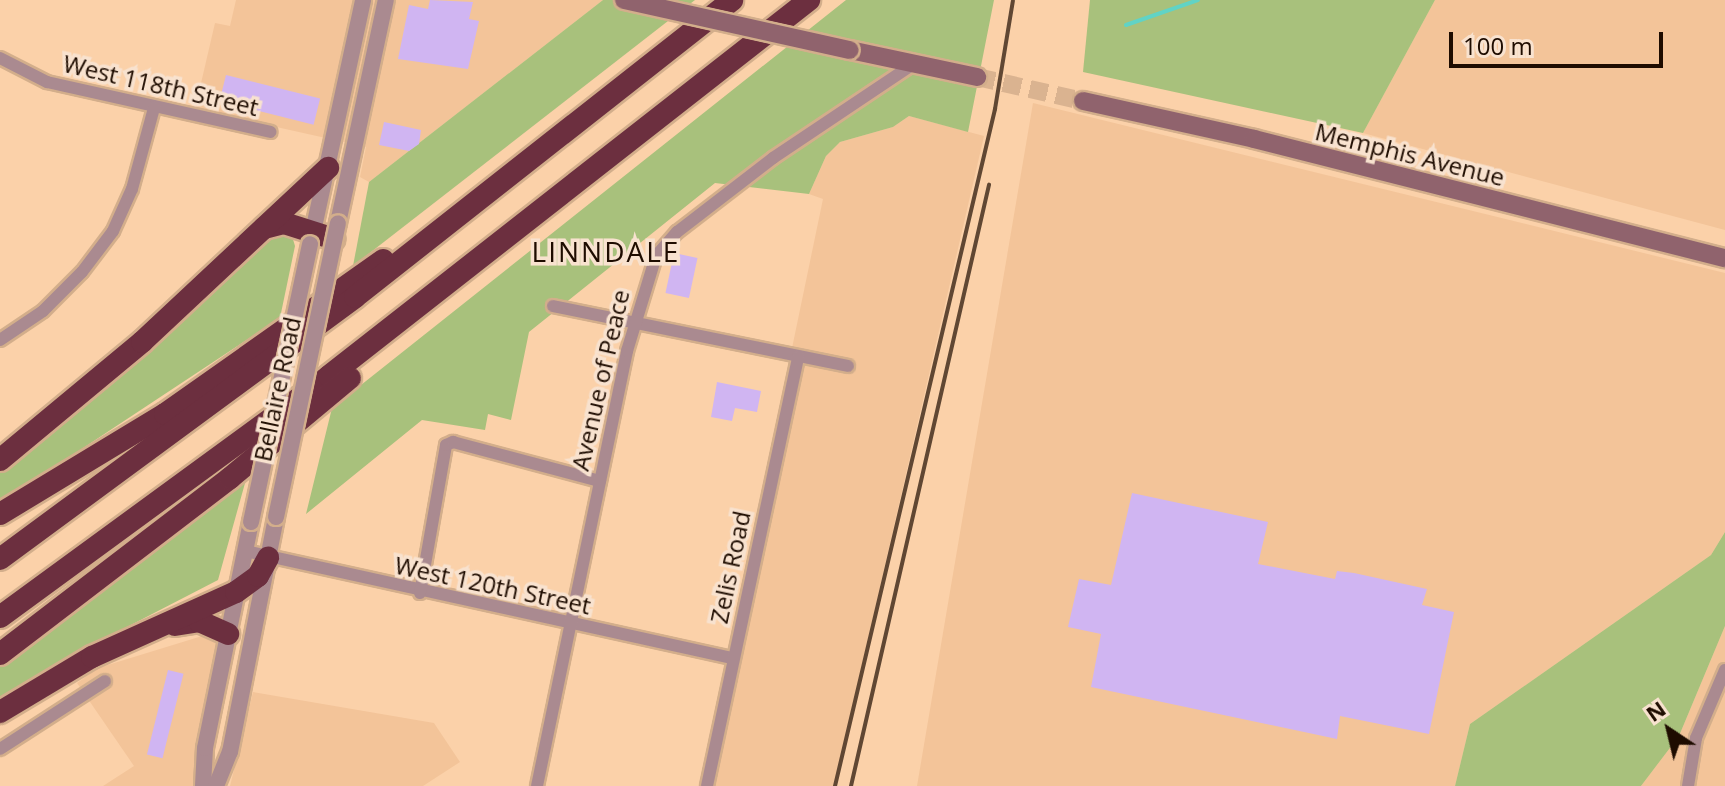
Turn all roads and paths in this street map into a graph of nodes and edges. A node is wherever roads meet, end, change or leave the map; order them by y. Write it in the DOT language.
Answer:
graph roads {
  1 [pos="363,0"];
  2 [pos="386,0"];
  3 [pos="624,0"];
  4 [pos="732,0"];
  5 [pos="809,0"];
  6 [pos="0,58"];
  7 [pos="915,63"];
  8 [pos="977,77"];
  9 [pos="1083,101"];
  10 [pos="154,108"];
  11 [pos="270,132"];
  12 [pos="328,168"];
  13 [pos="478,199"];
  14 [pos="264,228"];
  15 [pos="323,235"];
  16 [pos="493,249"];
  17 [pos="1725,258"];
  18 [pos="553,306"];
  19 [pos="634,322"];
  20 [pos="0,340"];
  21 [pos="798,357"];
  22 [pos="848,366"];
  23 [pos="0,460"];
  24 [pos="600,481"];
  25 [pos="0,514"];
  26 [pos="245,551"];
  27 [pos="268,558"];
  28 [pos="0,559"];
  29 [pos="236,592"];
  30 [pos="420,593"];
  31 [pos="0,617"];
  32 [pos="570,623"];
  33 [pos="143,634"];
  34 [pos="228,634"];
  35 [pos="0,654"];
  36 [pos="733,658"];
  37 [pos="1725,670"];
  38 [pos="105,681"];
  39 [pos="0,712"];
  40 [pos="0,749"];
  41 [pos="203,786"];
  42 [pos="216,786"];
  43 [pos="537,786"];
  44 [pos="707,786"];
  45 [pos="1688,786"];
  1 -- 12 [label="street, Bellaire Road"];
  2 -- 15 [label="street, Bellaire Road"];
  3 -- 7 [label="main road, bridge"];
  4 -- 13 [label="highway"];
  5 -- 16 [label="highway"];
  6 -- 10 [label="street, West 118th Street"];
  7 -- 8 [label="main road"];
  7 -- 19 [label="street, Avenue of Peace"];
  9 -- 17 [label="main road, Memphis Avenue"];
  10 -- 11 [label="street, West 118th Street"];
  10 -- 20 [label="street"];
  12 -- 14 [label="highway"];
  12 -- 15 [label="street, Bellaire Road"];
  13 -- 25 [label="highway"];
  13 -- 28 [label="highway"];
  14 -- 15 [label="highway"];
  14 -- 23 [label="highway"];
  15 -- 26 [label="street, Bellaire Road, bridge"];
  15 -- 27 [label="street, Bellaire Road, bridge"];
  16 -- 31 [label="highway"];
  16 -- 35 [label="highway"];
  18 -- 19 [label="street"];
  19 -- 21 [label="street"];
  19 -- 24 [label="street, Avenue of Peace"];
  21 -- 22 [label="street"];
  21 -- 36 [label="street, Zelis Road"];
  24 -- 30 [label="street"];
  24 -- 32 [label="street, Avenue of Peace"];
  26 -- 27 [label="street, West 120th Street"];
  26 -- 29 [label="street, Bellaire Road"];
  27 -- 29 [label="highway"];
  27 -- 30 [label="street, West 120th Street"];
  27 -- 42 [label="street, Bellaire Road"];
  29 -- 33 [label="highway"];
  29 -- 34 [label="street, Bellaire Road"];
  30 -- 32 [label="street, West 120th Street"];
  32 -- 36 [label="street, West 120th Street"];
  32 -- 43 [label="street, Avenue of Peace"];
  33 -- 34 [label="highway"];
  33 -- 39 [label="highway"];
  34 -- 41 [label="street, Bellaire Road"];
  36 -- 44 [label="street, Zelis Road"];
  37 -- 45 [label="street"];
  38 -- 40 [label="street"];
}
